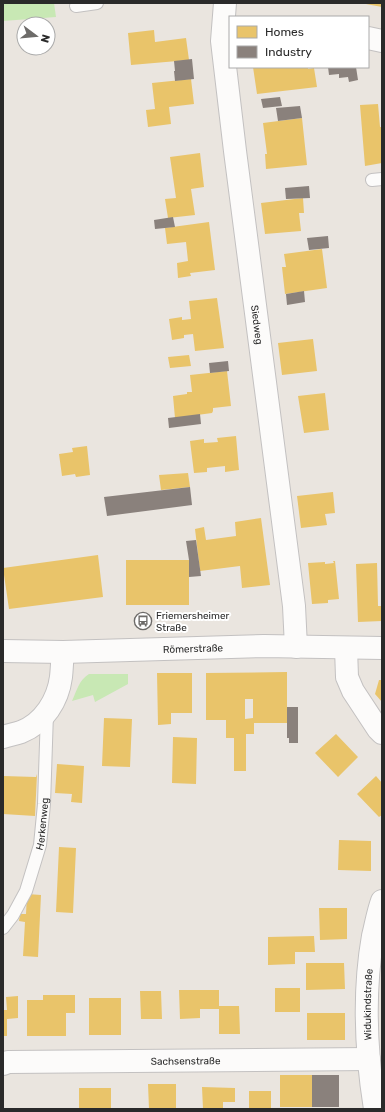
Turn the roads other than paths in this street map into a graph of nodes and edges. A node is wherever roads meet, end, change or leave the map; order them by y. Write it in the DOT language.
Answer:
graph roads {
  1 [pos="97,3"];
  2 [pos="76,6"];
  3 [pos="226,13"];
  4 [pos="369,38"];
  5 [pos="382,41"];
  6 [pos="296,647"];
  7 [pos="346,648"];
  8 [pos="382,648"];
  9 [pos="3,651"];
  10 [pos="63,652"];
  11 [pos="47,712"];
  12 [pos="382,733"];
  13 [pos="3,737"];
  14 [pos="382,901"];
  15 [pos="3,928"];
  16 [pos="369,1059"];
  17 [pos="3,1064"];
  18 [pos="375,1109"];
  1 -- 2 [label="lane"];
  3 -- 6 [label="street, Siedweg"];
  4 -- 5 [label="street"];
  6 -- 7 [label="street, Römerstraße"];
  6 -- 10 [label="street, Römerstraße"];
  7 -- 8 [label="street, Römerstraße"];
  7 -- 12 [label="street"];
  9 -- 10 [label="street, Römerstraße"];
  10 -- 11 [label="street, Herkenweg"];
  11 -- 13 [label="street, Herkenweg"];
  11 -- 15 [label="lane, Herkenweg"];
  14 -- 16 [label="street, Widukindstraße"];
  16 -- 17 [label="street, Sachsenstraße"];
  16 -- 18 [label="street, Widukindstraße"];
}
